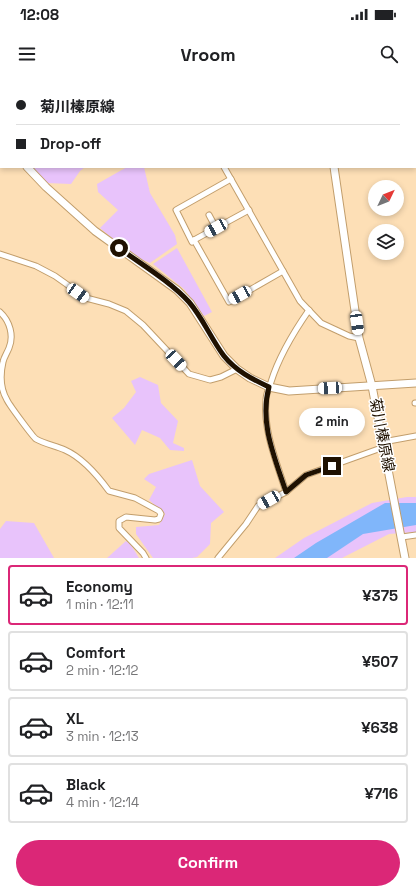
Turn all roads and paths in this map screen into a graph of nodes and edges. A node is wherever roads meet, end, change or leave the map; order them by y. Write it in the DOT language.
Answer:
graph roads {
  1 [pos="28,168"];
  2 [pos="225,168"];
  3 [pos="334,168"];
  4 [pos="231,179"];
  5 [pos="248,210"];
  6 [pos="209,215"];
  7 [pos="216,228"];
  8 [pos="194,240"];
  9 [pos="0,254"];
  10 [pos="283,271"];
  11 [pos="309,310"];
  12 [pos="0,312"];
  13 [pos="359,338"];
  14 [pos="237,369"];
  15 [pos="416,383"];
  16 [pos="372,386"];
  17 [pos="269,387"];
  18 [pos="416,436"];
  19 [pos="383,445"];
  20 [pos="286,492"];
  21 [pos="416,535"];
  22 [pos="402,537"];
  23 [pos="146,558"];
  24 [pos="218,558"];
  25 [pos="405,558"];
  1 -- 14 [label="main road, 菊川榛原線"];
  2 -- 4 [label="street"];
  3 -- 13 [label="main road"];
  4 -- 5 [label="street"];
  4 -- 8 [label="street"];
  5 -- 7 [label="street"];
  5 -- 10 [label="street"];
  6 -- 7 [label="street"];
  7 -- 8 [label="street"];
  8 -- 10 [label="street"];
  9 -- 14 [label="street"];
  10 -- 11 [label="street"];
  11 -- 13 [label="street"];
  11 -- 17 [label="street"];
  12 -- 23 [label="street"];
  13 -- 16 [label="main road"];
  14 -- 17 [label="main road, 菊川榛原線"];
  15 -- 16 [label="main road"];
  16 -- 17 [label="main road, 菊川榛原線"];
  16 -- 19 [label="main road, 菊川榛原線"];
  17 -- 20 [label="street"];
  18 -- 19 [label="street"];
  19 -- 20 [label="street"];
  19 -- 22 [label="main road, 菊川榛原線"];
  20 -- 24 [label="street"];
  21 -- 22 [label="street"];
  22 -- 25 [label="main road, 菊川榛原線"];
}
